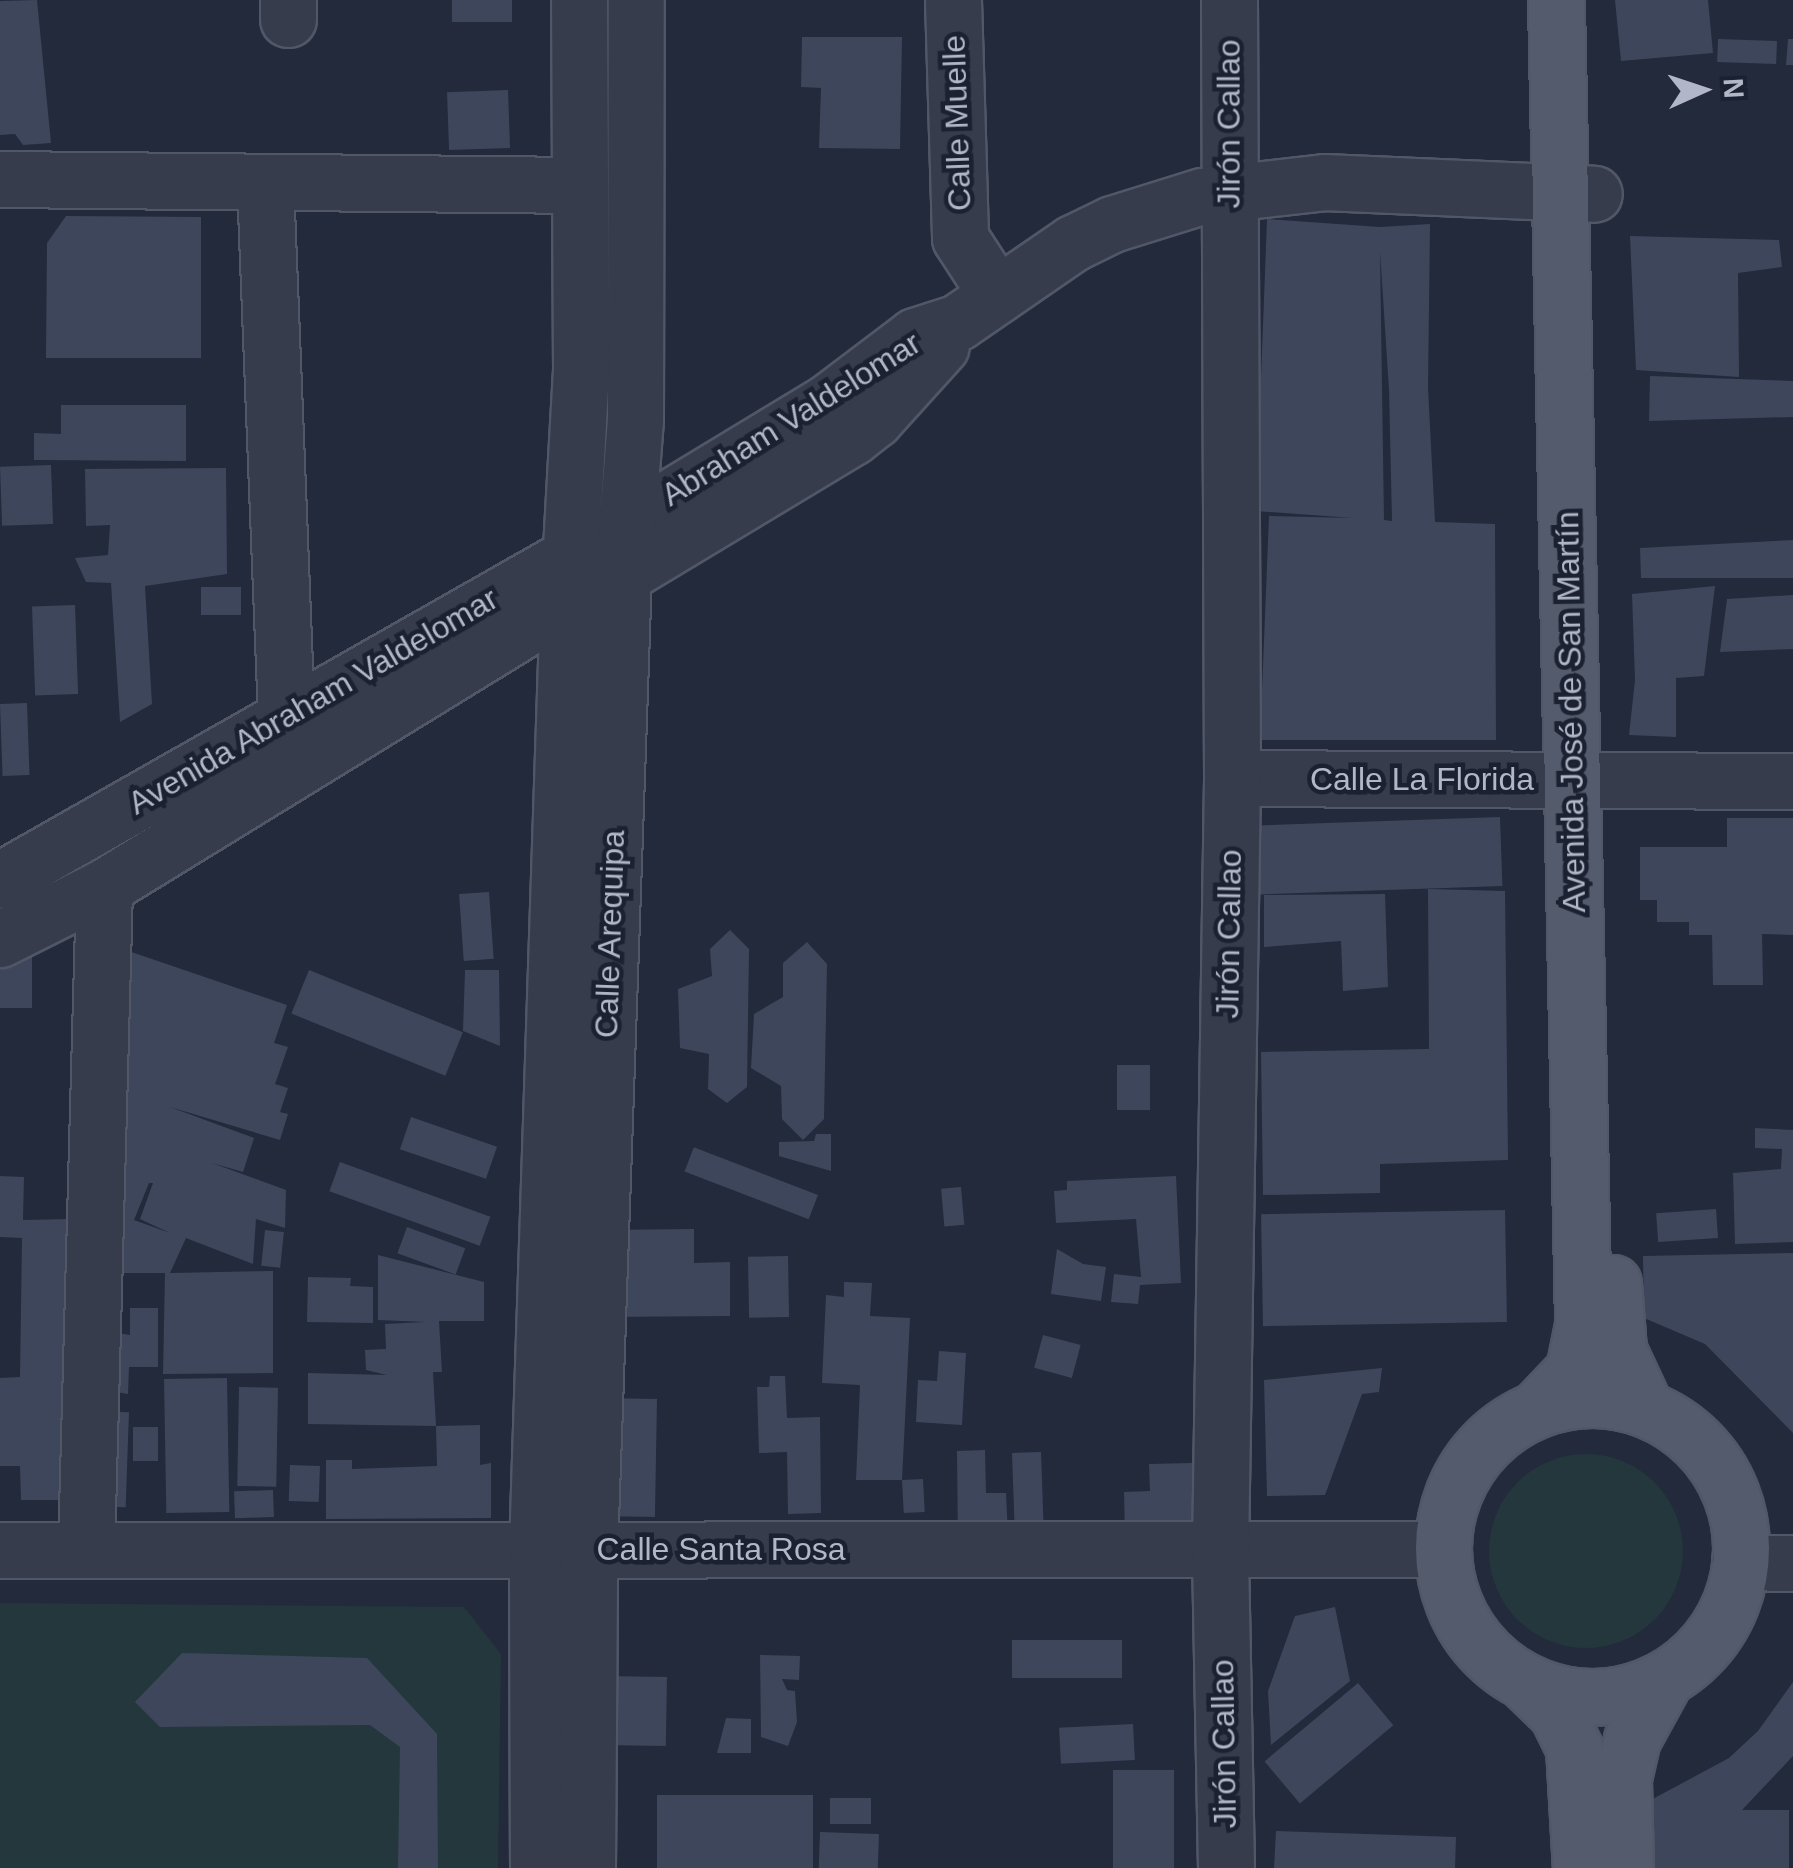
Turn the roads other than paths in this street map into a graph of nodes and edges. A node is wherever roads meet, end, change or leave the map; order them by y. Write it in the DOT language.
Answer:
graph roads {
  1 [pos="579,0"];
  2 [pos="636,0"];
  3 [pos="953,0"];
  4 [pos="1229,0"];
  5 [pos="1556,0"];
  6 [pos="1590,0"];
  7 [pos="0,179"];
  8 [pos="264,184"];
  9 [pos="578,186"];
  10 [pos="1228,192"];
  11 [pos="1577,193"];
  12 [pos="977,308"];
  13 [pos="625,549"];
  14 [pos="570,578"];
  15 [pos="286,715"];
  16 [pos="1232,778"];
  17 [pos="1588,780"];
  18 [pos="1793,781"];
  19 [pos="0,880"];
  20 [pos="104,887"];
  21 [pos="0,939"];
  22 [pos="1538,1408"];
  23 [pos="1646,1408"];
  24 [pos="563,1549"];
  25 [pos="1442,1549"];
  26 [pos="0,1550"];
  27 [pos="86,1550"];
  28 [pos="1220,1552"];
  29 [pos="1767,1562"];
  30 [pos="1665,1679"];
  31 [pos="1526,1684"];
  32 [pos="538,1868"];
  33 [pos="587,1868"];
  34 [pos="1226,1868"];
  35 [pos="1580,1868"];
  36 [pos="1626,1868"];
  1 -- 9 [label="street, Calle Arequipa"];
  2 -- 13 [label="street, Calle Arequipa"];
  3 -- 12 [label="street, Calle Muelle"];
  4 -- 10 [label="street, Jirón Callao"];
  5 -- 11 [label="main road, Avenida José de San Martín"];
  6 -- 11 [label="main road, Avenida José de San Martín"];
  7 -- 8 [label="street"];
  8 -- 9 [label="street"];
  8 -- 15 [label="street"];
  9 -- 14 [label="street, Calle Arequipa"];
  10 -- 11 [label="street, Abraham Valdelomar"];
  10 -- 12 [label="street, Abraham Valdelomar"];
  10 -- 16 [label="street, Jirón Callao"];
  11 -- 17 [label="main road, Avenida José de San Martín"];
  12 -- 13 [label="street, Abraham Valdelomar"];
  13 -- 14 [label="street, Avenida Abraham Valdelomar"];
  13 -- 24 [label="street, Calle Arequipa"];
  14 -- 15 [label="street, Avenida Abraham Valdelomar"];
  14 -- 20 [label="street, Avenida Abraham Valdelomar"];
  14 -- 24 [label="street, Calle Arequipa"];
  15 -- 19 [label="street, Avenida Abraham Valdelomar"];
  16 -- 17 [label="street, Calle La Florida"];
  16 -- 28 [label="street, Jirón Callao"];
  17 -- 18 [label="street, Calle La Florida"];
  17 -- 22 [label="main road, Avenida José de San Martín"];
  17 -- 23 [label="main road, Avenida José de San Martín"];
  20 -- 21 [label="street, Avenida Abraham Valdelomar"];
  20 -- 27 [label="street"];
  22 -- 23 [label="main road"];
  22 -- 25 [label="main road"];
  23 -- 29 [label="main road"];
  24 -- 27 [label="street, Calle Santa Rosa"];
  24 -- 28 [label="street, Calle Santa Rosa"];
  24 -- 32 [label="street, Calle Arequipa"];
  24 -- 33 [label="street, Calle Arequipa"];
  25 -- 28 [label="street, Calle Santa Rosa"];
  25 -- 31 [label="main road"];
  26 -- 27 [label="street, Calle Santa Rosa"];
  28 -- 34 [label="street, Jirón Callao"];
  29 -- 30 [label="main road"];
  30 -- 31 [label="main road"];
  30 -- 36 [label="main road"];
  31 -- 35 [label="main road"];
}
